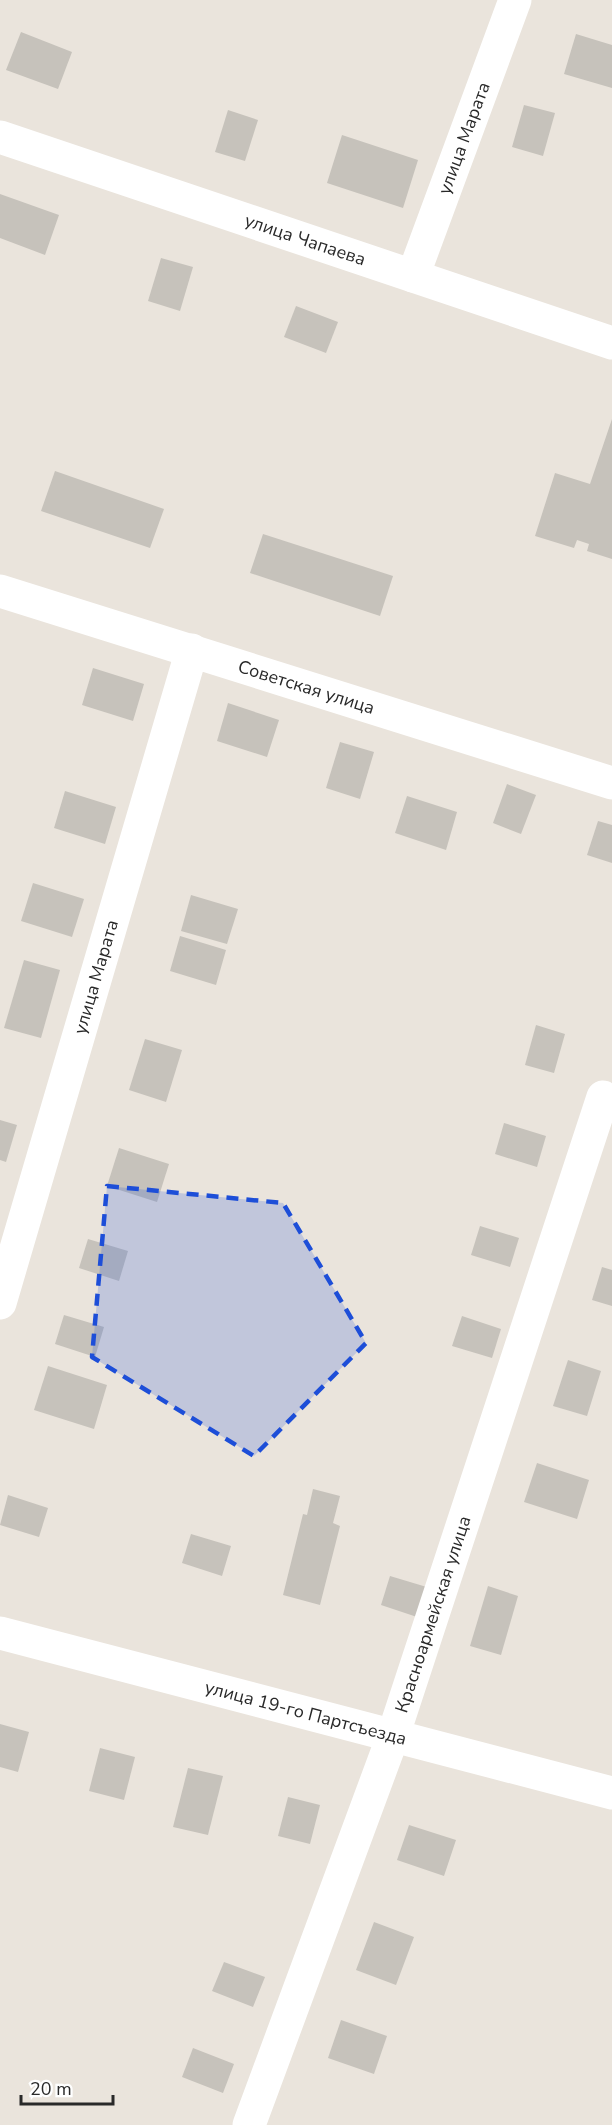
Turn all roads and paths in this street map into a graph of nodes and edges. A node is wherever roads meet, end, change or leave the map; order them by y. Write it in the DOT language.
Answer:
graph roads {
  1 [pos="515,0"];
  2 [pos="0,137"];
  3 [pos="413,276"];
  4 [pos="612,343"];
  5 [pos="0,591"];
  6 [pos="192,650"];
  7 [pos="612,783"];
  8 [pos="603,1097"];
  9 [pos="0,1303"];
  10 [pos="0,1633"];
  11 [pos="393,1736"];
  12 [pos="612,1793"];
  13 [pos="249,2125"];
  1 -- 3 [label="street, улица Марата"];
  2 -- 3 [label="street, улица Чапаева"];
  3 -- 4 [label="street, улица Чапаева"];
  5 -- 6 [label="street, Советская улица"];
  6 -- 7 [label="street, Советская улица"];
  6 -- 9 [label="street, улица Марата"];
  8 -- 11 [label="street, Красноармейская улица"];
  10 -- 11 [label="street, улица 19-го Партсъезда"];
  11 -- 12 [label="street, улица 19-го Партсъезда"];
  11 -- 13 [label="street, Красноармейская улица"];
}
